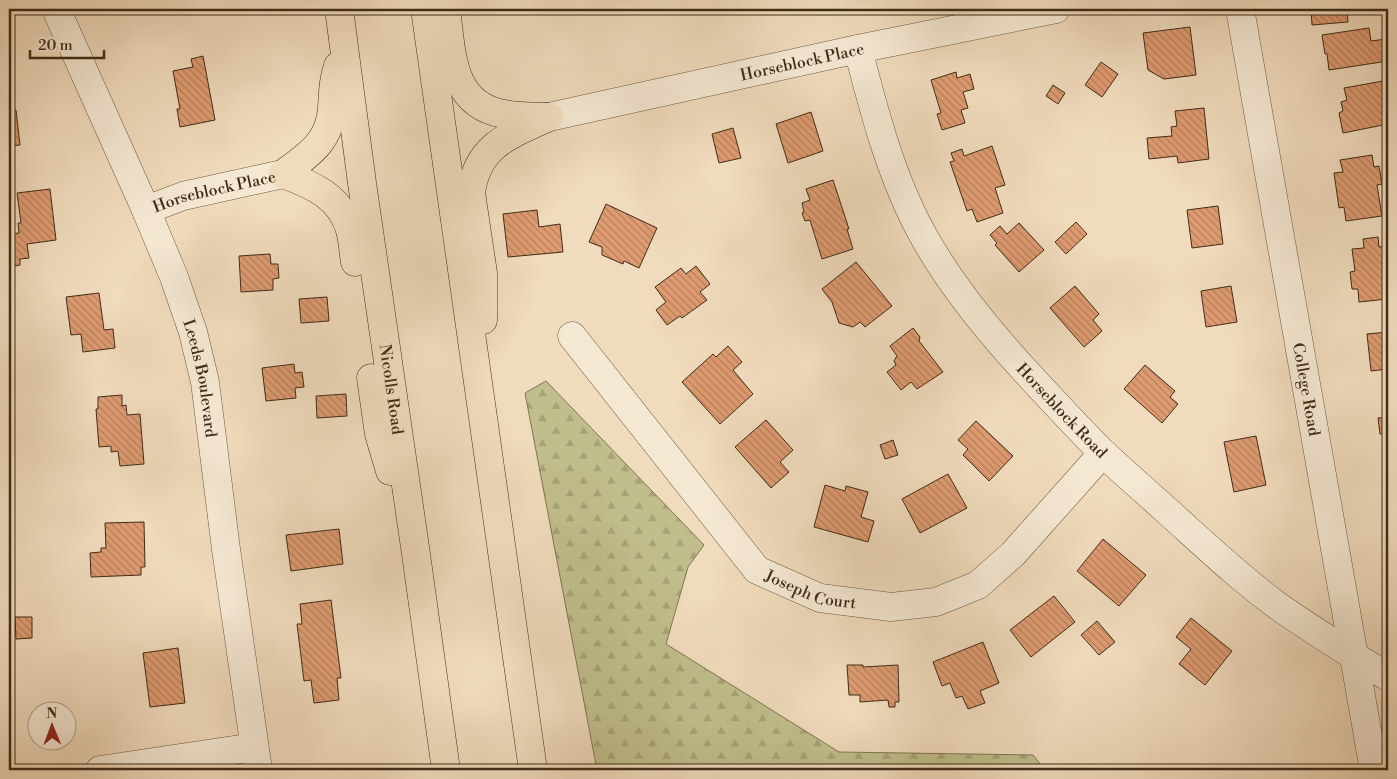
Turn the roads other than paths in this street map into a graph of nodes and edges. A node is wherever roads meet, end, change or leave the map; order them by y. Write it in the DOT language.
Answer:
graph roads {
  1 [pos="56,9"];
  2 [pos="339,9"];
  3 [pos="426,9"];
  4 [pos="446,9"];
  5 [pos="1056,9"];
  6 [pos="1240,9"];
  7 [pos="970,17"];
  8 [pos="344,47"];
  9 [pos="858,49"];
  10 [pos="548,117"];
  11 [pos="283,174"];
  12 [pos="146,210"];
  13 [pos="572,336"];
  14 [pos="482,412"];
  15 [pos="1103,453"];
  16 [pos="416,554"];
  17 [pos="1353,654"];
  18 [pos="1388,677"];
  19 [pos="256,758"];
  20 [pos="533,768"];
  21 [pos="100,770"];
  22 [pos="446,770"];
  23 [pos="1374,770"];
  1 -- 12 [label="street, Leeds Boulevard"];
  2 -- 8 [label="highway, Nicolls Road"];
  3 -- 14 [label="highway"];
  4 -- 10 [label="highway"];
  5 -- 7 [label="street, Horseblock Place"];
  6 -- 17 [label="street, College Road"];
  7 -- 9 [label="street, Horseblock Place"];
  8 -- 11 [label="highway"];
  8 -- 16 [label="highway, Nicolls Road"];
  9 -- 10 [label="street, Horseblock Place"];
  9 -- 15 [label="street, Horseblock Road"];
  10 -- 14 [label="highway"];
  11 -- 12 [label="street, Horseblock Place"];
  11 -- 16 [label="highway"];
  12 -- 19 [label="street, Leeds Boulevard"];
  13 -- 15 [label="street, Joseph Court"];
  14 -- 20 [label="highway"];
  15 -- 17 [label="street, Horseblock Road"];
  16 -- 22 [label="highway, Nicolls Road"];
  17 -- 18 [label="street, Horseblock Road"];
  17 -- 23 [label="street, College Road"];
  19 -- 21 [label="street"];
}
